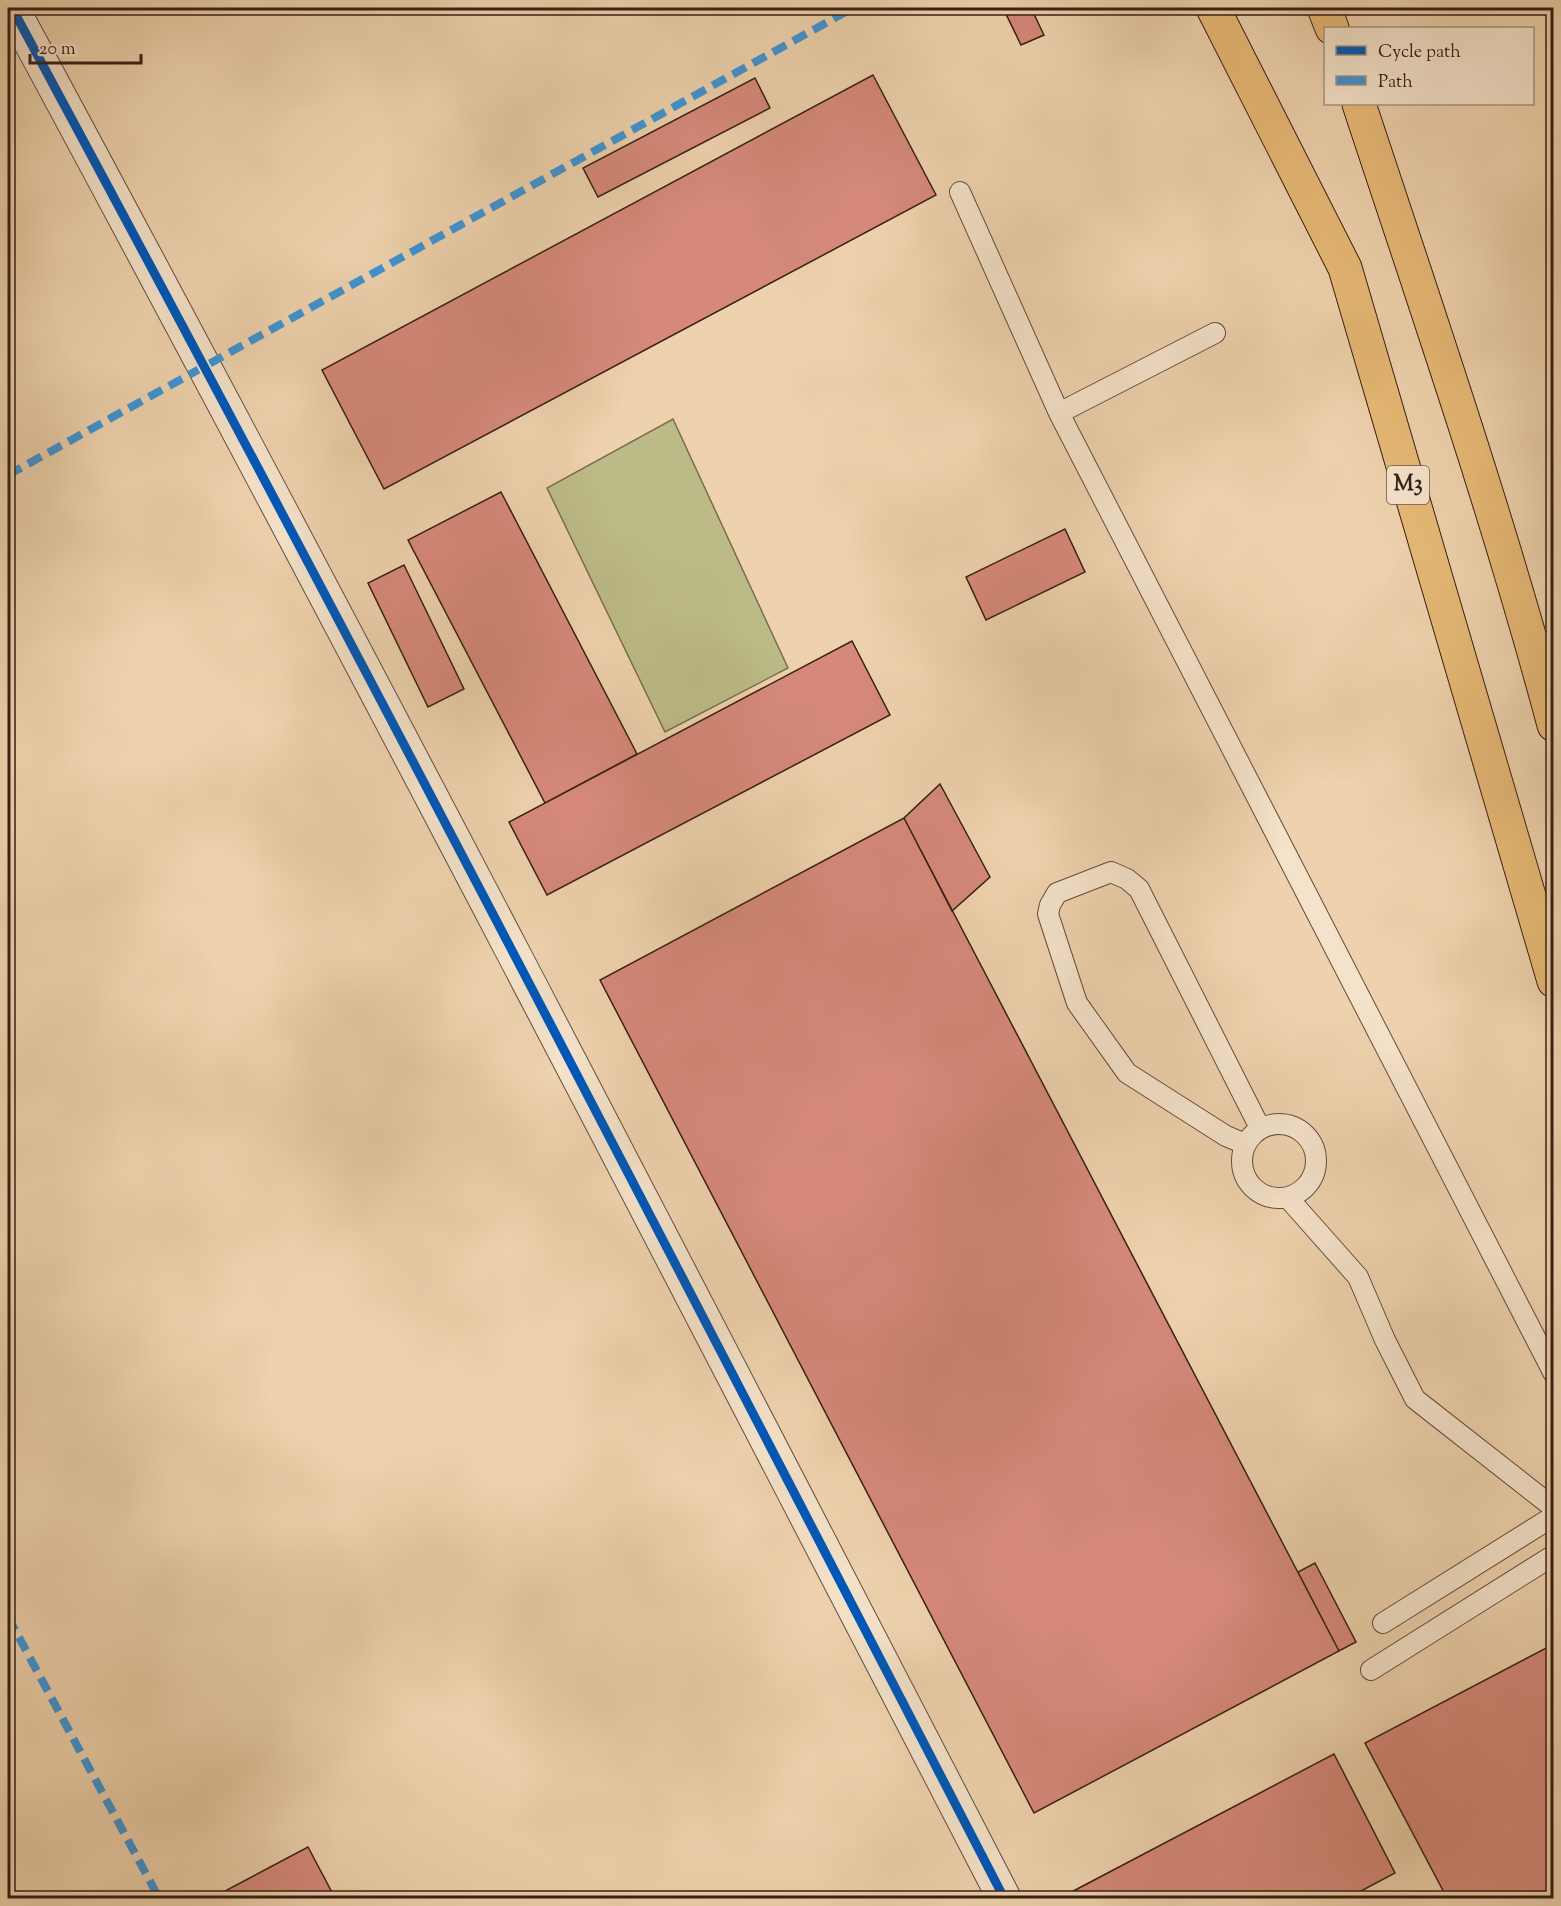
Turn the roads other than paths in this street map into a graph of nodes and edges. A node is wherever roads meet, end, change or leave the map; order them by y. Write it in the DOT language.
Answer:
graph roads {
  1 [pos="12,8"];
  2 [pos="1213,8"];
  3 [pos="1324,8"];
  4 [pos="1332,27"];
  5 [pos="1359,105"];
  6 [pos="960,192"];
  7 [pos="1215,333"];
  8 [pos="1059,413"];
  9 [pos="1554,725"];
  10 [pos="1554,981"];
  11 [pos="1260,1128"];
  12 [pos="1245,1144"];
  13 [pos="1288,1198"];
  14 [pos="1554,1374"];
  15 [pos="1554,1508"];
  16 [pos="1554,1516"];
  17 [pos="1554,1556"];
  18 [pos="1383,1623"];
  19 [pos="1371,1670"];
  20 [pos="1004,1899"];
  1 -- 20 [label="street"];
  2 -- 10 [label="highway, M3"];
  3 -- 4 [label="highway"];
  5 -- 9 [label="highway"];
  6 -- 8 [label="lane"];
  7 -- 8 [label="lane"];
  8 -- 14 [label="lane"];
  11 -- 12 [label="lane"];
  11 -- 12 [label="lane"];
  11 -- 13 [label="lane"];
  12 -- 13 [label="lane"];
  13 -- 15 [label="lane"];
  16 -- 18 [label="lane"];
  17 -- 19 [label="lane"];
}
